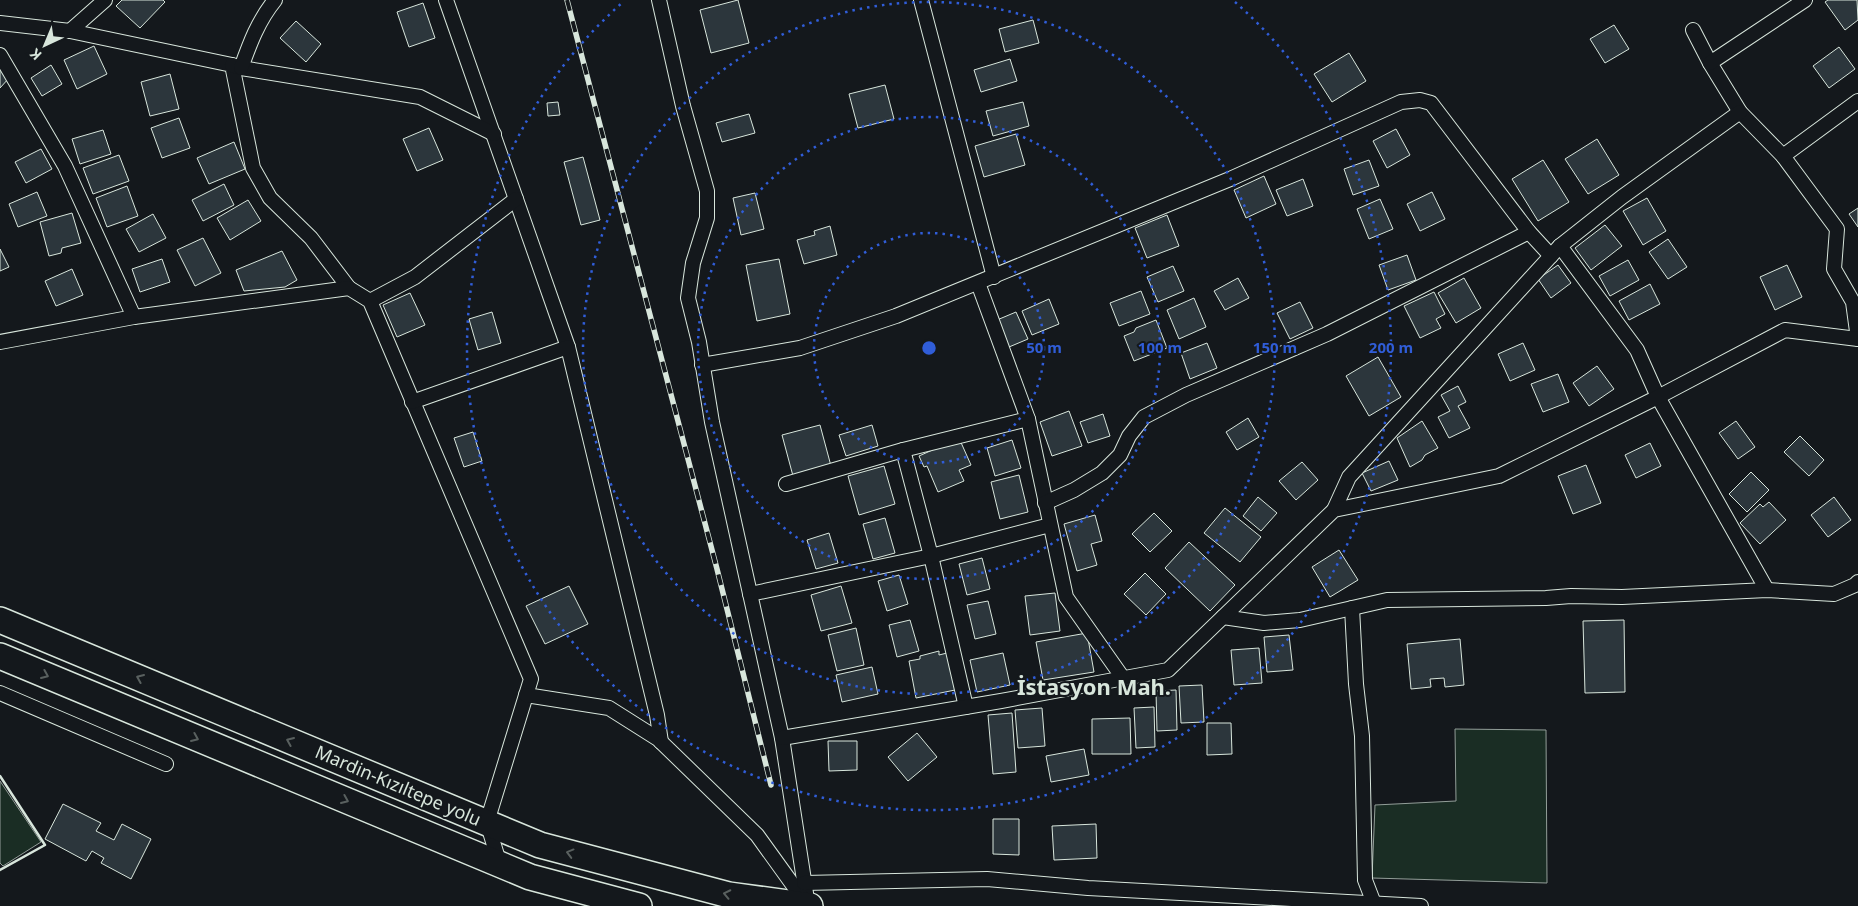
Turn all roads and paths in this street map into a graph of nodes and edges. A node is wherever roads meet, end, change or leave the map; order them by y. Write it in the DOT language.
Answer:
graph roads {
  1 [pos="105,0"];
  2 [pos="275,0"];
  3 [pos="446,0"];
  4 [pos="659,0"];
  5 [pos="921,0"];
  6 [pos="1805,0"];
  7 [pos="0,23"];
  8 [pos="1693,30"];
  9 [pos="70,31"];
  10 [pos="0,55"];
  11 [pos="1710,63"];
  12 [pos="237,67"];
  13 [pos="1858,101"];
  14 [pos="1740,112"];
  15 [pos="494,134"];
  16 [pos="1783,156"];
  17 [pos="516,199"];
  18 [pos="1529,232"];
  19 [pos="1556,251"];
  20 [pos="994,277"];
  21 [pos="978,283"];
  22 [pos="349,288"];
  23 [pos="370,302"];
  24 [pos="134,317"];
  25 [pos="1858,339"];
  26 [pos="0,342"];
  27 [pos="568,347"];
  28 [pos="702,365"];
  29 [pos="1658,397"];
  30 [pos="412,402"];
  31 [pos="1028,419"];
  32 [pos="903,450"];
  33 [pos="786,484"];
  34 [pos="1045,504"];
  35 [pos="1334,510"];
  36 [pos="1050,524"];
  37 [pos="931,556"];
  38 [pos="1858,582"];
  39 [pos="1767,590"];
  40 [pos="750,594"];
  41 [pos="1352,608"];
  42 [pos="1223,617"];
  43 [pos="0,620"];
  44 [pos="0,656"];
  45 [pos="1123,678"];
  46 [pos="0,693"];
  47 [pos="526,694"];
  48 [pos="966,707"];
  49 [pos="782,738"];
  50 [pos="661,742"];
  51 [pos="166,764"];
  52 [pos="487,822"];
  53 [pos="500,865"];
  54 [pos="807,898"];
  55 [pos="1374,904"];
  56 [pos="639,906"];
  57 [pos="1421,906"];
  1 -- 9 [label="street"];
  2 -- 12 [label="street"];
  3 -- 15 [label="street"];
  4 -- 28 [label="street"];
  5 -- 20 [label="street"];
  6 -- 11 [label="street"];
  7 -- 9 [label="street"];
  8 -- 11 [label="street"];
  9 -- 12 [label="street"];
  10 -- 24 [label="street"];
  11 -- 14 [label="street"];
  12 -- 15 [label="street"];
  12 -- 22 [label="street"];
  13 -- 16 [label="street"];
  14 -- 16 [label="street"];
  14 -- 19 [label="street"];
  15 -- 17 [label="street"];
  16 -- 25 [label="street"];
  17 -- 23 [label="street"];
  17 -- 27 [label="street"];
  18 -- 19 [label="street"];
  18 -- 20 [label="street"];
  18 -- 34 [label="street"];
  19 -- 29 [label="street"];
  19 -- 35 [label="street"];
  20 -- 21 [label="street"];
  21 -- 28 [label="street"];
  21 -- 31 [label="street"];
  22 -- 23 [label="street"];
  22 -- 24 [label="street"];
  23 -- 30 [label="street"];
  24 -- 26 [label="street"];
  25 -- 29 [label="street"];
  27 -- 30 [label="street"];
  27 -- 50 [label="street"];
  28 -- 40 [label="street"];
  29 -- 35 [label="street"];
  29 -- 39 [label="street"];
  30 -- 47 [label="street"];
  31 -- 32 [label="street"];
  31 -- 34 [label="street"];
  32 -- 33 [label="street"];
  32 -- 37 [label="street"];
  34 -- 36 [label="street"];
  35 -- 42 [label="street"];
  36 -- 37 [label="street"];
  36 -- 45 [label="street"];
  37 -- 40 [label="street"];
  37 -- 48 [label="street"];
  38 -- 39 [label="street"];
  39 -- 41 [label="street"];
  40 -- 49 [label="street"];
  41 -- 42 [label="street"];
  41 -- 55 [label="street"];
  42 -- 45 [label="street"];
  52 -- 43 [label="highway, Mardin-Kızıltepe yolu, one-way"];
  44 -- 53 [label="highway, Mardin-Kızıltepe yolu, one-way"];
  45 -- 48 [label="street"];
  46 -- 51 [label="street"];
  47 -- 50 [label="street"];
  47 -- 52 [label="street"];
  48 -- 49 [label="street"];
  49 -- 54 [label="street"];
  50 -- 54 [label="street"];
  52 -- 53 [label="street"];
  54 -- 52 [label="highway, Mardin-Kızıltepe yolu, one-way"];
  53 -- 56 [label="highway, Mardin-Kızıltepe yolu"];
  54 -- 55 [label="street"];
  55 -- 57 [label="street"];
}
